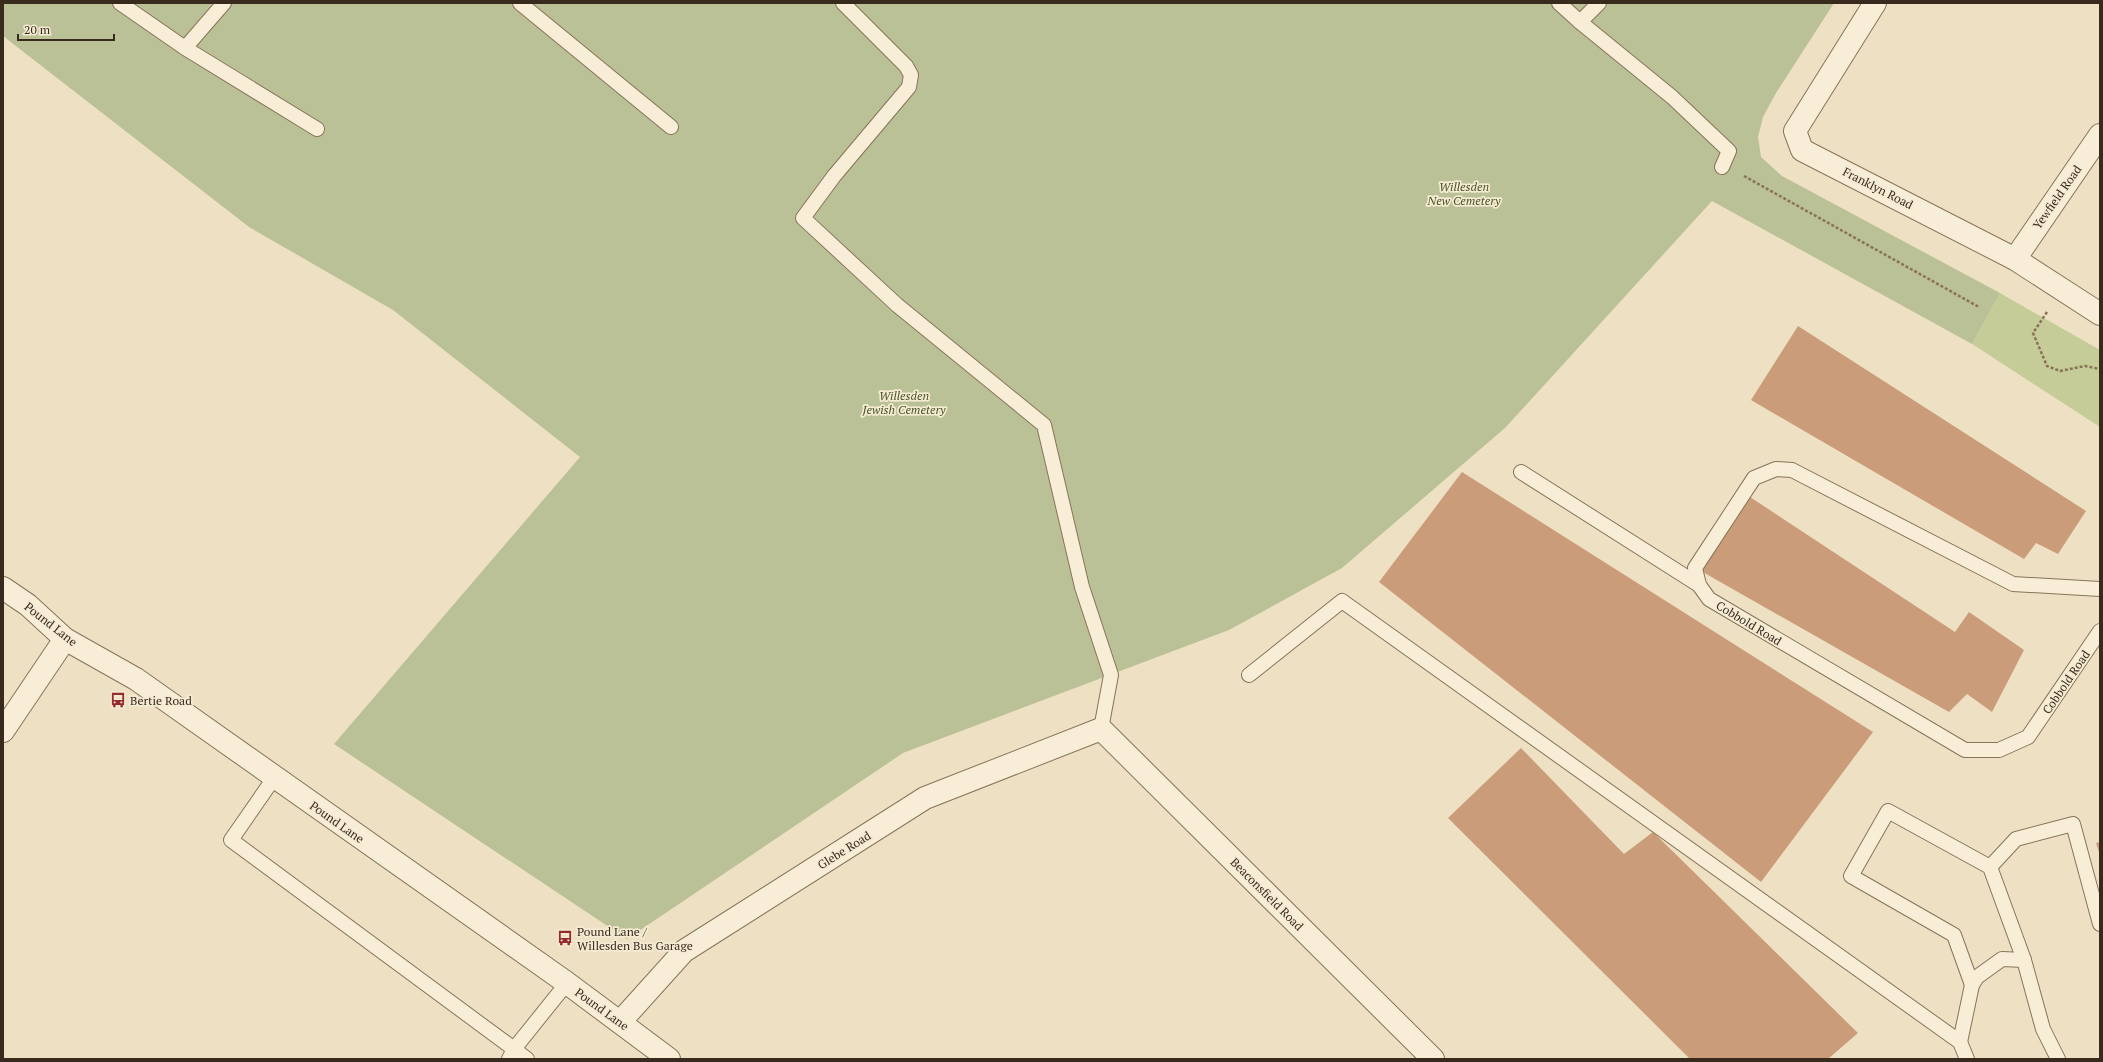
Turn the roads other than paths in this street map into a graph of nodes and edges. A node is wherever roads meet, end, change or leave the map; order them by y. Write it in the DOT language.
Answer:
graph roads {
  1 [pos="120,3"];
  2 [pos="224,3"];
  3 [pos="520,3"];
  4 [pos="843,3"];
  5 [pos="1559,3"];
  6 [pos="1599,3"];
  7 [pos="1875,3"];
  8 [pos="1580,22"];
  9 [pos="185,48"];
  10 [pos="672,127"];
  11 [pos="317,129"];
  12 [pos="2100,136"];
  13 [pos="1722,166"];
  14 [pos="2015,259"];
  15 [pos="2100,314"];
  16 [pos="1521,472"];
  17 [pos="1699,585"];
  18 [pos="3,588"];
  19 [pos="2100,589"];
  20 [pos="2100,631"];
  21 [pos="65,639"];
  22 [pos="1249,675"];
  23 [pos="1101,729"];
  24 [pos="3,731"];
  25 [pos="274,778"];
  26 [pos="1990,867"];
  27 [pos="2100,924"];
  28 [pos="2024,960"];
  29 [pos="567,984"];
  30 [pos="1972,985"];
  31 [pos="620,1022"];
  32 [pos="1960,1042"];
  33 [pos="512,1054"];
  34 [pos="526,1059"];
  35 [pos="669,1059"];
  36 [pos="1433,1059"];
  37 [pos="1967,1059"];
  38 [pos="2058,1059"];
  1 -- 9 [label="lane"];
  2 -- 9 [label="lane"];
  3 -- 10 [label="lane"];
  4 -- 23 [label="lane"];
  5 -- 8 [label="lane"];
  6 -- 8 [label="lane"];
  7 -- 14 [label="street, Franklyn Road"];
  8 -- 13 [label="lane"];
  9 -- 11 [label="lane"];
  12 -- 14 [label="street, Yewfield Road"];
  14 -- 15 [label="street, Franklyn Road"];
  16 -- 17 [label="lane"];
  17 -- 19 [label="lane"];
  17 -- 20 [label="lane, Cobbold Road"];
  18 -- 21 [label="street, Pound Lane"];
  21 -- 24 [label="street"];
  21 -- 25 [label="street, Pound Lane"];
  22 -- 32 [label="lane"];
  23 -- 31 [label="street, Glebe Road"];
  23 -- 36 [label="street, Beaconsfield Road"];
  25 -- 29 [label="street, Pound Lane"];
  25 -- 33 [label="lane"];
  26 -- 27 [label="lane"];
  26 -- 28 [label="lane"];
  26 -- 30 [label="lane"];
  28 -- 30 [label="lane"];
  28 -- 38 [label="lane"];
  29 -- 31 [label="street, Pound Lane"];
  29 -- 33 [label="lane"];
  30 -- 32 [label="lane"];
  31 -- 35 [label="street, Pound Lane"];
  32 -- 37 [label="lane"];
  33 -- 34 [label="lane"];
}
